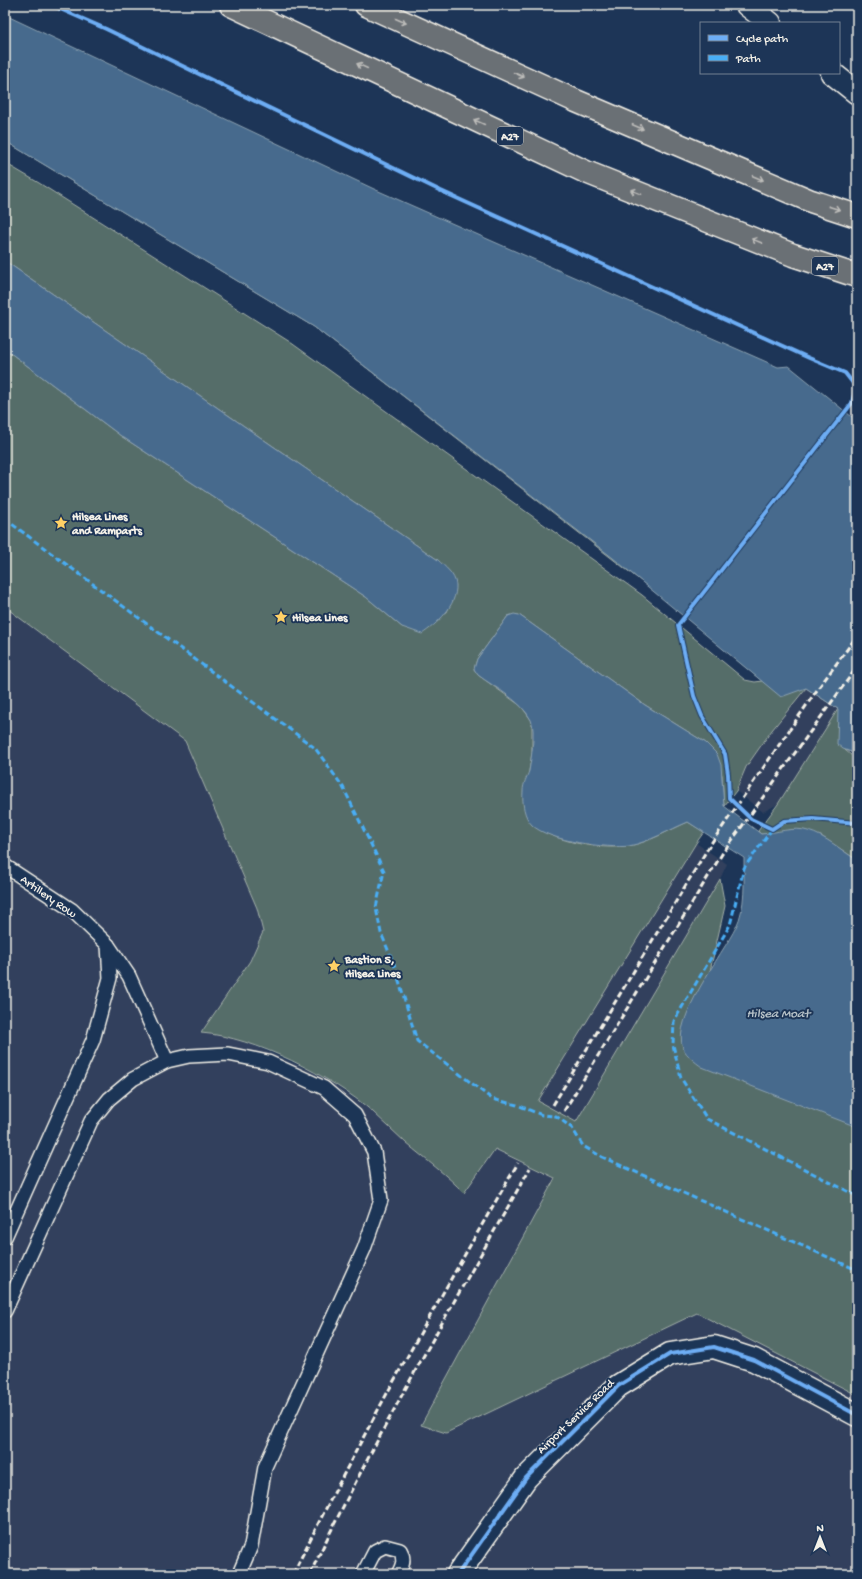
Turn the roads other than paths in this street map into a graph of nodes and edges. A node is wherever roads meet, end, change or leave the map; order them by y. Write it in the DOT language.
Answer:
graph roads {
  1 [pos="231,5"];
  2 [pos="366,5"];
  3 [pos="747,5"];
  4 [pos="769,22"];
  5 [pos="833,74"];
  6 [pos="857,93"];
  7 [pos="857,216"];
  8 [pos="857,276"];
  9 [pos="5,866"];
  10 [pos="108,945"];
  11 [pos="167,1061"];
  12 [pos="5,1237"];
  13 [pos="5,1311"];
  14 [pos="857,1415"];
  15 [pos="238,1574"];
  16 [pos="363,1574"];
  17 [pos="398,1574"];
  18 [pos="458,1574"];
  8 -- 1 [label="highway, A27, one-way"];
  2 -- 7 [label="highway, one-way"];
  3 -- 4 [label="street"];
  5 -- 6 [label="street"];
  9 -- 10 [label="lane, Artillery Row"];
  10 -- 11 [label="lane, Artillery Row"];
  10 -- 12 [label="lane"];
  11 -- 13 [label="lane"];
  11 -- 15 [label="lane"];
  14 -- 18 [label="street, Airport Service Road"];
  16 -- 17 [label="lane"];
}
